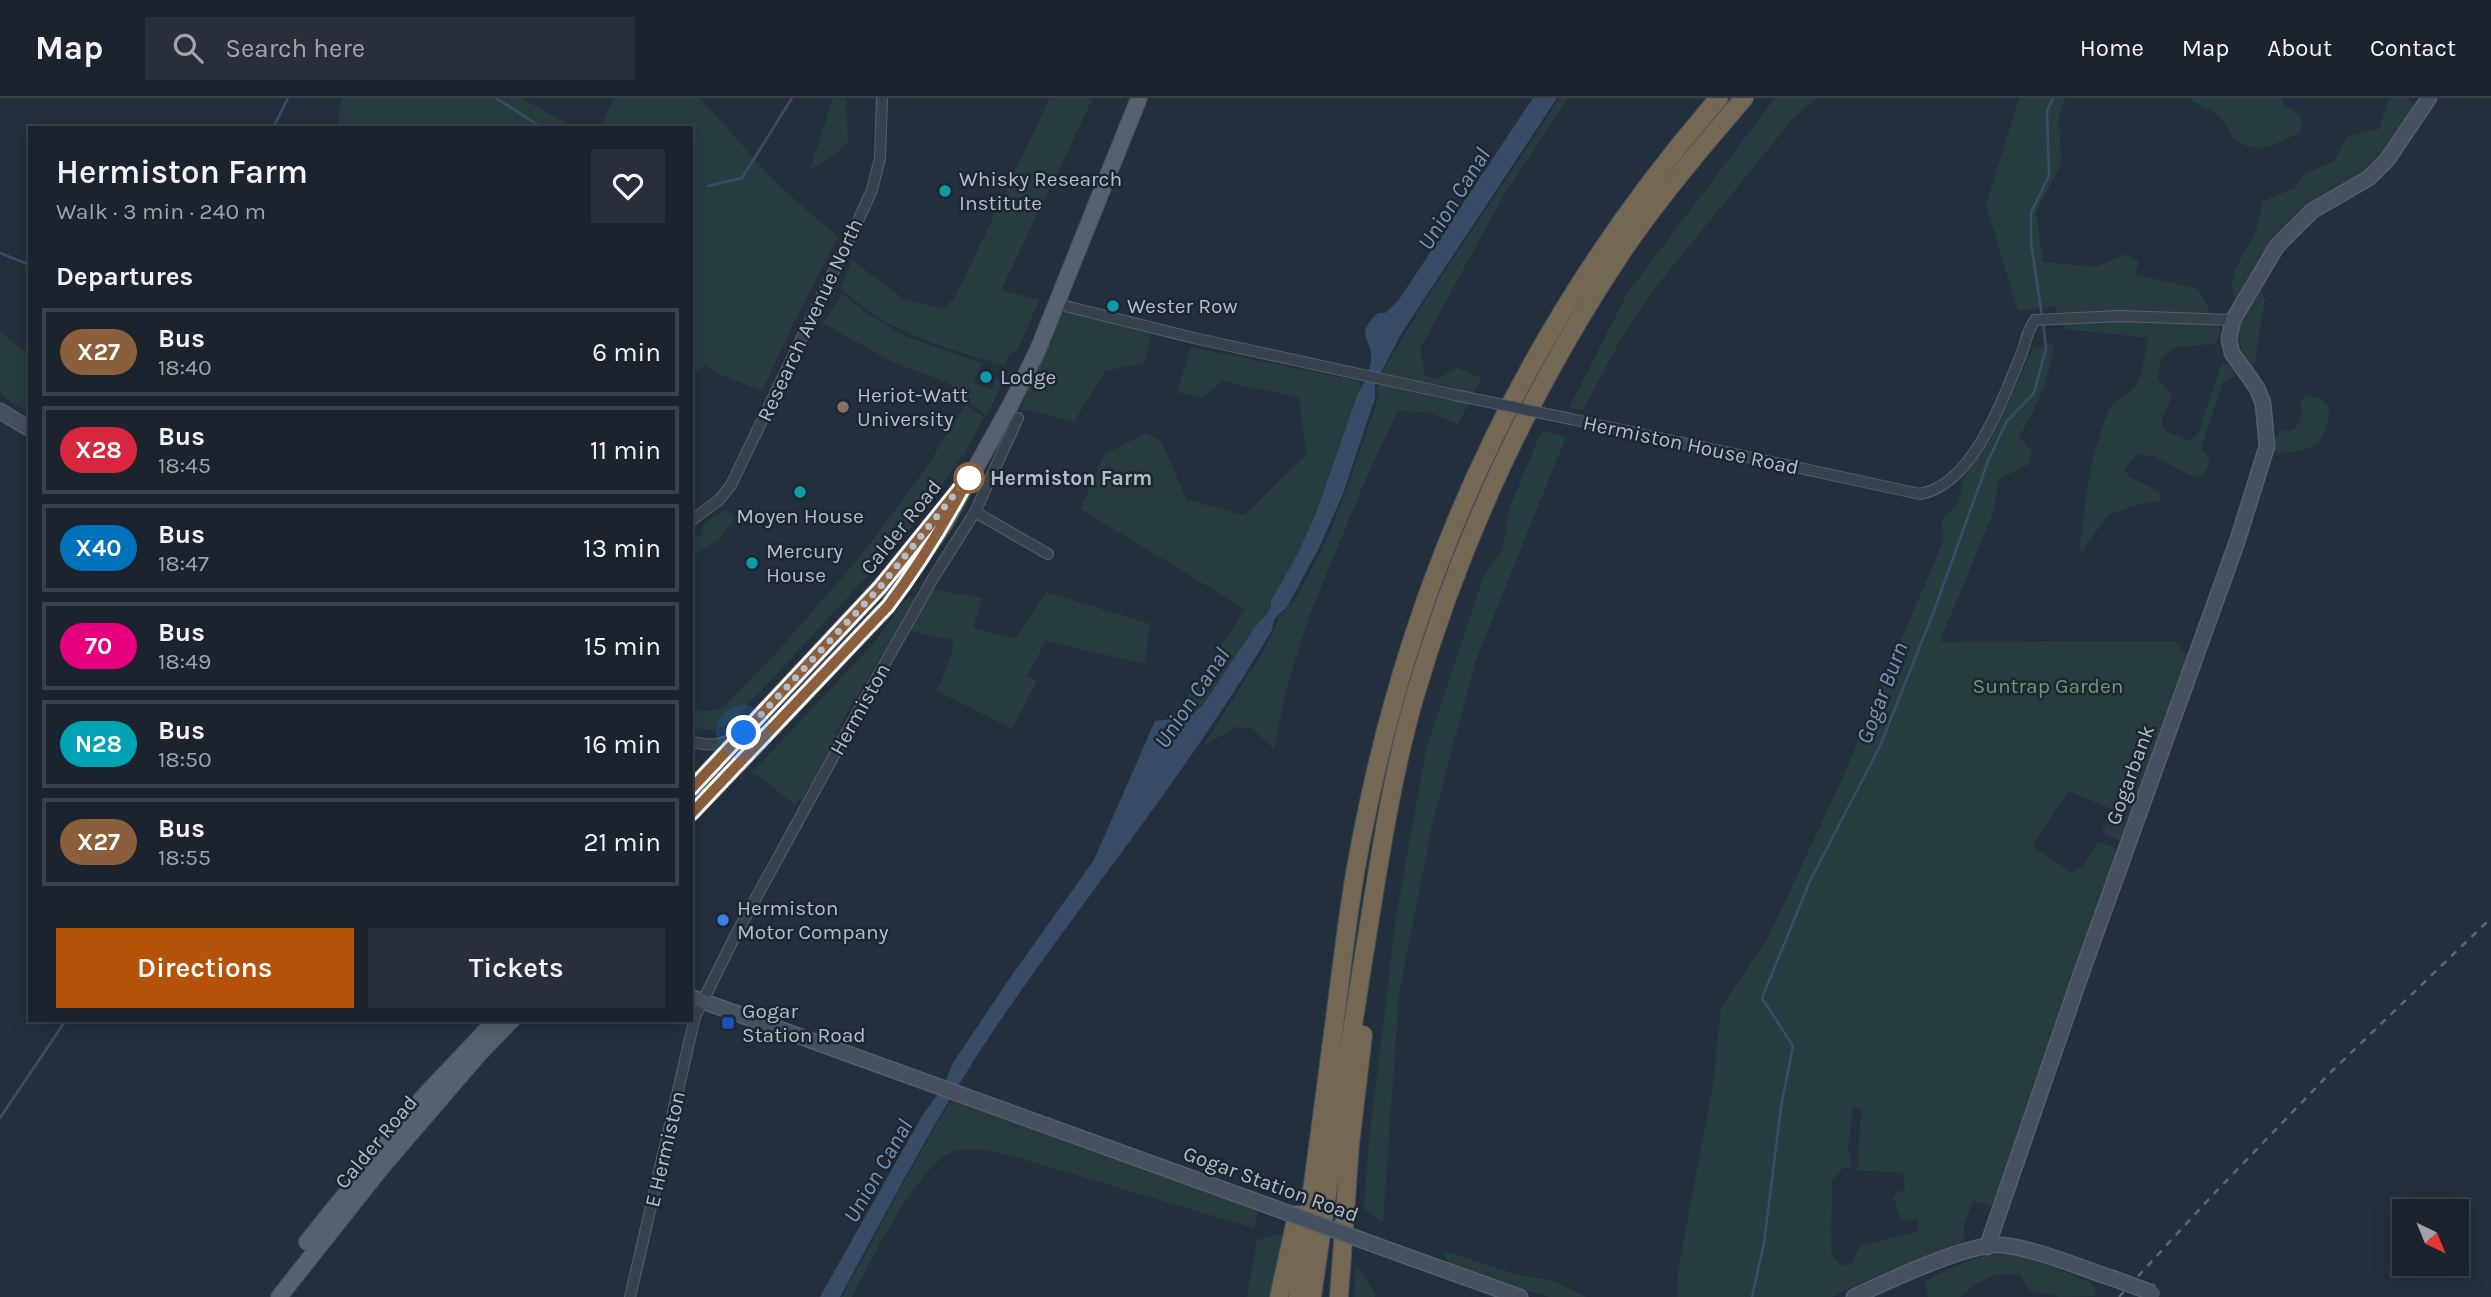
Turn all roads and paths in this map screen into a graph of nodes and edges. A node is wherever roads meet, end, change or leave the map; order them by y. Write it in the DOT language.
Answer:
graph roads {
  1 [pos="882,98"];
  2 [pos="1139,98"];
  3 [pos="1719,98"];
  4 [pos="1744,98"];
  5 [pos="2429,98"];
  6 [pos="1057,304"];
  7 [pos="2234,320"];
  8 [pos="0,411"];
  9 [pos="1018,418"];
  10 [pos="28,428"];
  11 [pos="971,474"];
  12 [pos="975,512"];
  13 [pos="693,520"];
  14 [pos="1048,554"];
  15 [pos="768,709"];
  16 [pos="693,742"];
  17 [pos="693,787"];
  18 [pos="693,812"];
  19 [pos="1379,861"];
  20 [pos="1348,919"];
  21 [pos="697,999"];
  22 [pos="487,1022"];
  23 [pos="494,1022"];
  24 [pos="510,1022"];
  25 [pos="467,1050"];
  26 [pos="1987,1247"];
  27 [pos="2158,1295"];
  28 [pos="267,1297"];
  29 [pos="279,1297"];
  30 [pos="630,1297"];
  31 [pos="1279,1297"];
  32 [pos="1298,1297"];
  33 [pos="1312,1297"];
  34 [pos="1339,1297"];
  35 [pos="1520,1297"];
  36 [pos="1854,1297"];
  1 -- 13 [label="street, Research Avenue North"];
  2 -- 6 [label="main road, Calder Road"];
  3 -- 20 [label="highway"];
  4 -- 19 [label="highway"];
  5 -- 7 [label="street"];
  6 -- 7 [label="street, Hermiston House Road, bridge"];
  6 -- 11 [label="main road, Calder Road"];
  7 -- 26 [label="street, Gogarbank"];
  8 -- 10 [label="street"];
  9 -- 12 [label="street, Hermiston"];
  11 -- 15 [label="main road, Calder Road"];
  11 -- 18 [label="main road, Calder Road"];
  12 -- 14 [label="street"];
  12 -- 21 [label="street, Hermiston"];
  15 -- 16 [label="street"];
  15 -- 17 [label="main road, Calder Road"];
  19 -- 33 [label="highway"];
  19 -- 34 [label="highway"];
  20 -- 31 [label="highway"];
  20 -- 32 [label="highway"];
  21 -- 30 [label="street, E Hermiston"];
  21 -- 35 [label="street, Gogar Station Road, bridge"];
  22 -- 25 [label="street"];
  23 -- 25 [label="main road, Calder Road"];
  24 -- 29 [label="main road, Calder Road"];
  25 -- 28 [label="main road, Calder Road"];
  26 -- 27 [label="street, bridge"];
  26 -- 36 [label="street"];
}
